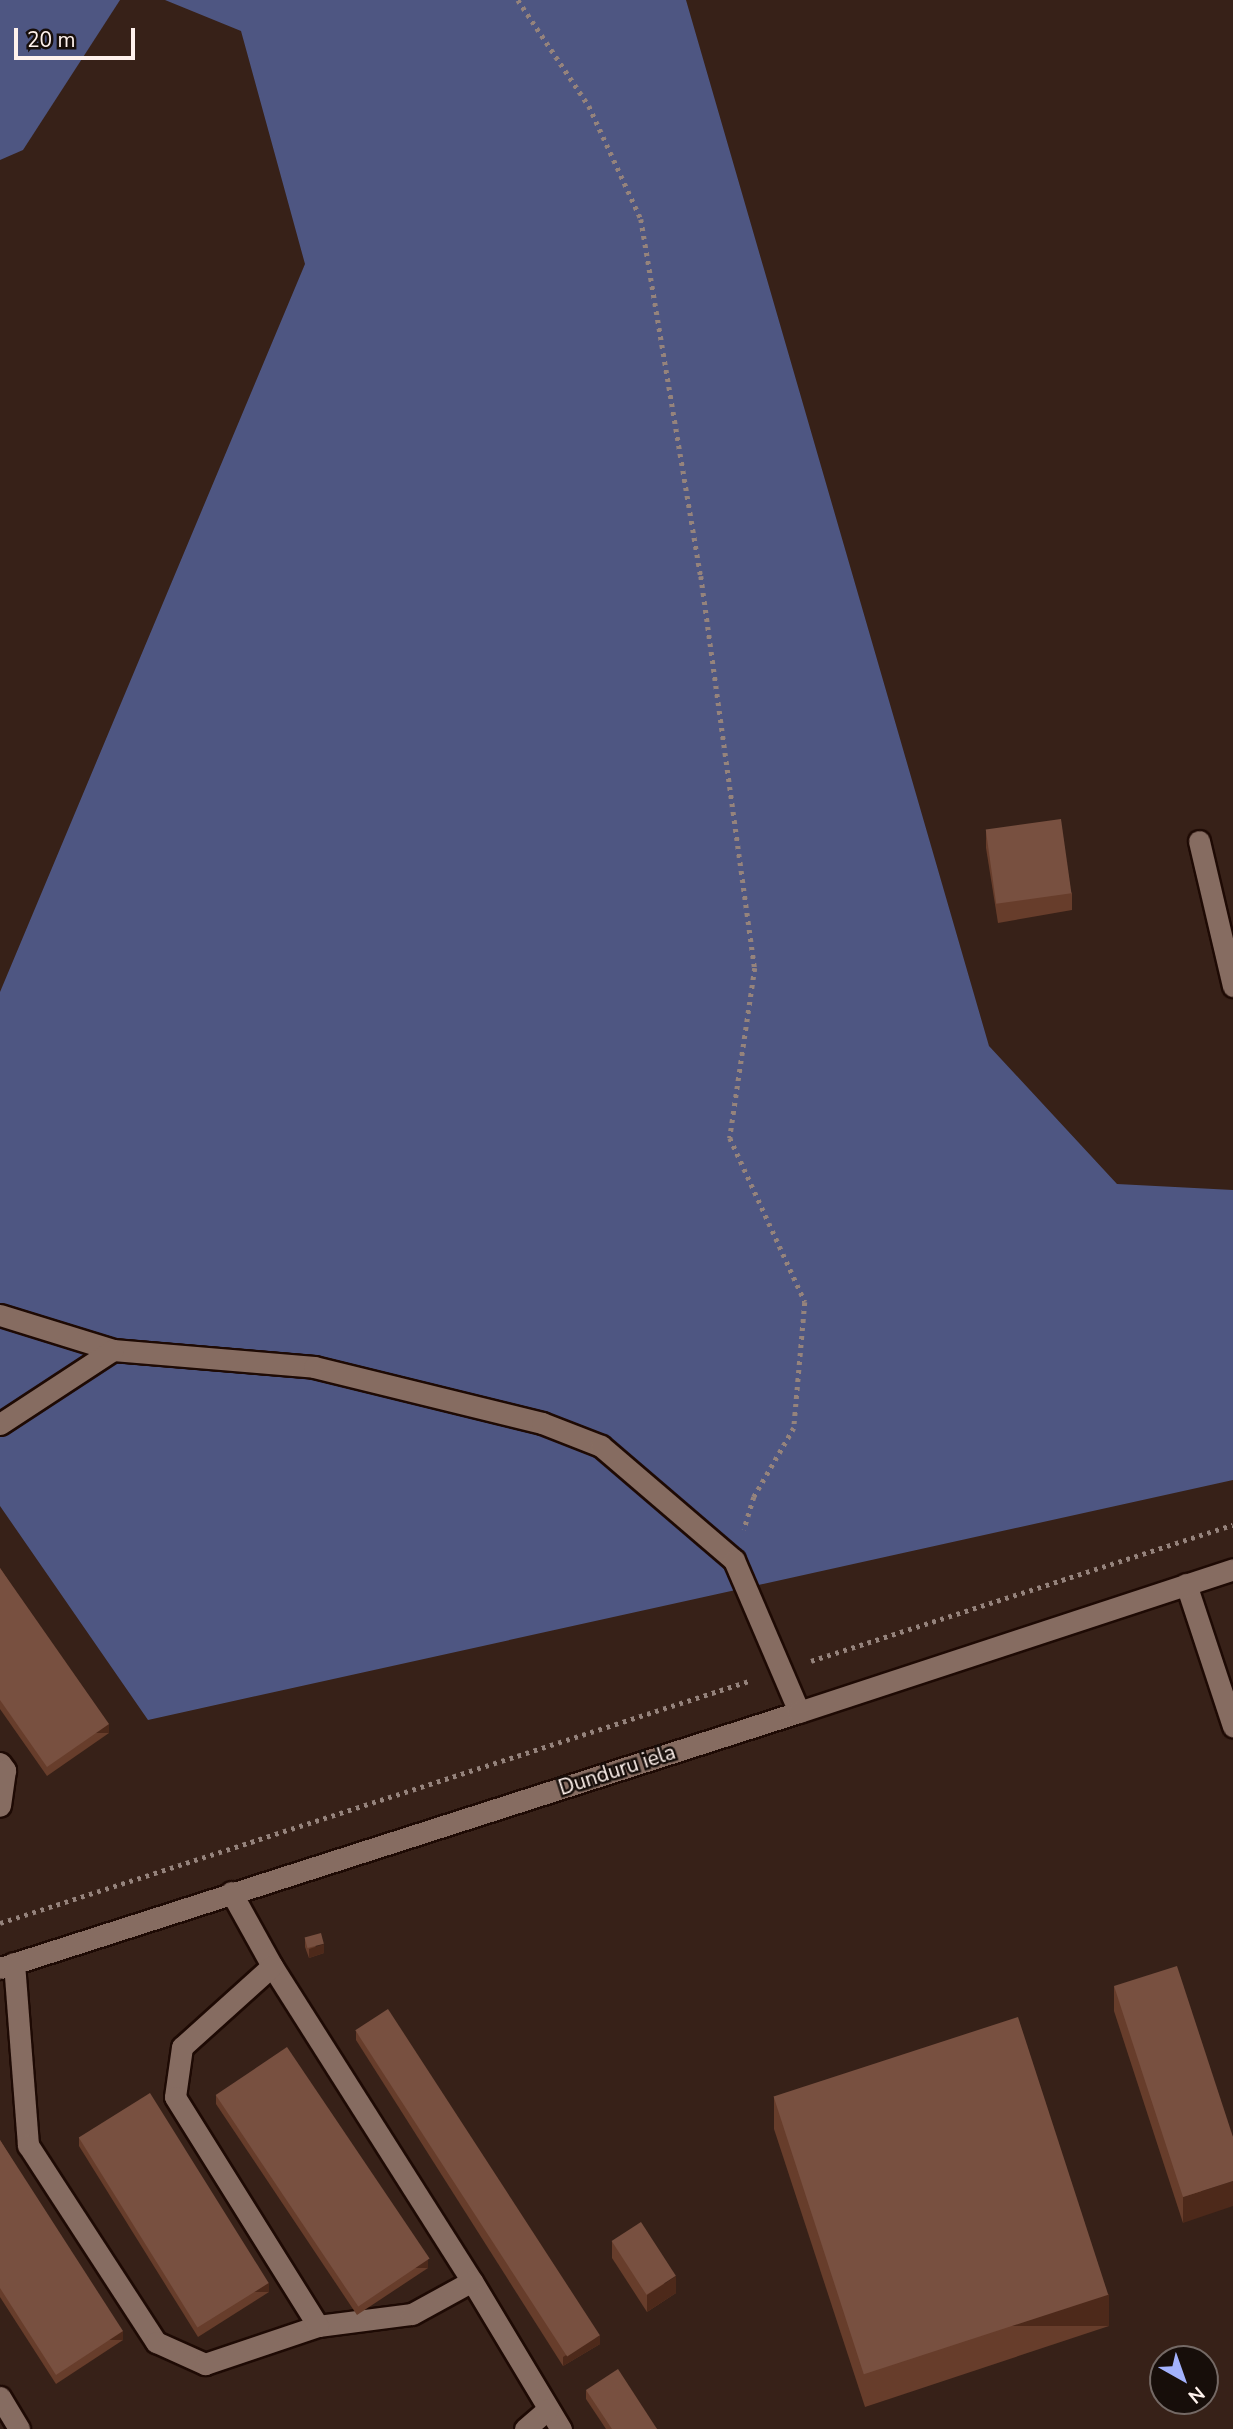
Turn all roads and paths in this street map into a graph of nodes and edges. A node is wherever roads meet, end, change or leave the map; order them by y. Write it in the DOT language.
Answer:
graph roads {
  1 [pos="518,0"];
  2 [pos="1199,841"];
  3 [pos="1233,986"];
  4 [pos="0,1315"];
  5 [pos="113,1350"];
  6 [pos="0,1424"];
  7 [pos="1233,1525"];
  8 [pos="734,1560"];
  9 [pos="1233,1569"];
  10 [pos="1186,1584"];
  11 [pos="783,1670"];
  12 [pos="799,1712"];
  13 [pos="1233,1726"];
  14 [pos="0,1763"];
  15 [pos="0,1806"];
  16 [pos="231,1892"];
  17 [pos="0,1923"];
  18 [pos="7,1966"];
  19 [pos="272,1966"];
  20 [pos="472,2281"];
  21 [pos="318,2326"];
  22 [pos="0,2397"];
  23 [pos="548,2409"];
  24 [pos="19,2429"];
  25 [pos="525,2429"];
  26 [pos="561,2429"];
  1 -- 8 [label="path"];
  2 -- 3 [label="street"];
  4 -- 5 [label="street"];
  5 -- 6 [label="street"];
  5 -- 8 [label="street"];
  7 -- 11 [label="path"];
  8 -- 11 [label="street"];
  9 -- 10 [label="street, Dunduru iela"];
  10 -- 12 [label="street, Dunduru iela"];
  10 -- 13 [label="street"];
  11 -- 12 [label="street"];
  11 -- 17 [label="path"];
  12 -- 16 [label="street, Dunduru iela"];
  14 -- 15 [label="street"];
  16 -- 18 [label="street, Dunduru iela"];
  16 -- 19 [label="street"];
  18 -- 21 [label="street"];
  19 -- 20 [label="street"];
  19 -- 21 [label="street"];
  20 -- 21 [label="street"];
  20 -- 23 [label="street"];
  22 -- 24 [label="street"];
  23 -- 25 [label="street"];
  23 -- 26 [label="street"];
}
